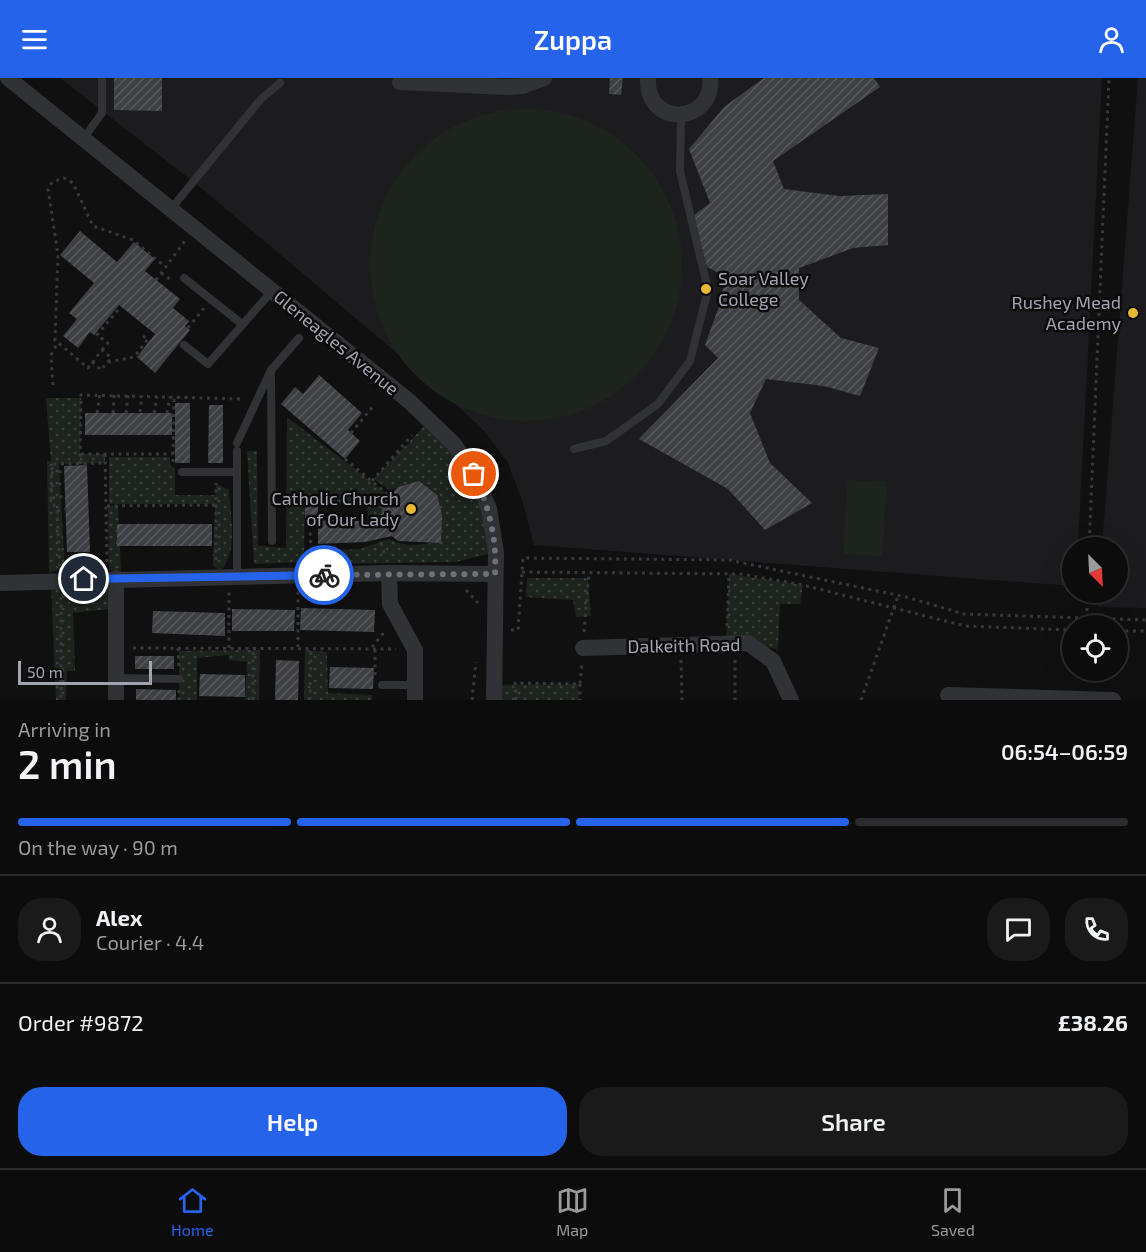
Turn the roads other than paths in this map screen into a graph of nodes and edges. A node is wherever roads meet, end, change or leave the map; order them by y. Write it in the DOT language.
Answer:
graph roads {
  1 [pos="8,78"];
  2 [pos="102,78"];
  3 [pos="544,78"];
  4 [pos="648,78"];
  5 [pos="710,78"];
  6 [pos="400,82"];
  7 [pos="280,83"];
  8 [pos="681,115"];
  9 [pos="83,139"];
  10 [pos="170,211"];
  11 [pos="184,278"];
  12 [pos="272,291"];
  13 [pos="242,324"];
  14 [pos="299,338"];
  15 [pos="184,345"];
  16 [pos="271,370"];
  17 [pos="574,449"];
  18 [pos="182,472"];
  19 [pos="237,472"];
  20 [pos="272,541"];
  21 [pos="389,573"];
  22 [pos="495,574"];
  23 [pos="227,577"];
  24 [pos="112,578"];
  25 [pos="0,583"];
  26 [pos="583,648"];
  27 [pos="116,678"];
  28 [pos="179,679"];
  29 [pos="382,685"];
  30 [pos="415,693"];
  31 [pos="948,695"];
  32 [pos="116,700"];
  33 [pos="494,700"];
  34 [pos="791,700"];
  35 [pos="1113,700"];
  1 -- 9 [label="street, Gleneagles Avenue"];
  2 -- 9 [label="lane"];
  3 -- 6 [label="street"];
  4 -- 8 [label="street"];
  5 -- 8 [label="street"];
  7 -- 10 [label="lane"];
  8 -- 17 [label="lane"];
  9 -- 10 [label="street, Gleneagles Avenue"];
  10 -- 12 [label="street, Gleneagles Avenue"];
  11 -- 13 [label="lane"];
  12 -- 13 [label="lane"];
  12 -- 22 [label="street, Gleneagles Avenue"];
  13 -- 15 [label="lane"];
  14 -- 16 [label="lane"];
  16 -- 19 [label="lane"];
  16 -- 20 [label="lane"];
  18 -- 19 [label="lane"];
  19 -- 23 [label="lane"];
  21 -- 22 [label="street"];
  21 -- 23 [label="street"];
  21 -- 30 [label="street"];
  22 -- 33 [label="street, Gleneagles Avenue"];
  23 -- 24 [label="street"];
  24 -- 25 [label="street"];
  24 -- 27 [label="street"];
  26 -- 34 [label="street, Dalkeith Road"];
  27 -- 28 [label="lane"];
  27 -- 32 [label="street"];
  29 -- 30 [label="lane"];
  31 -- 35 [label="street"];
}
